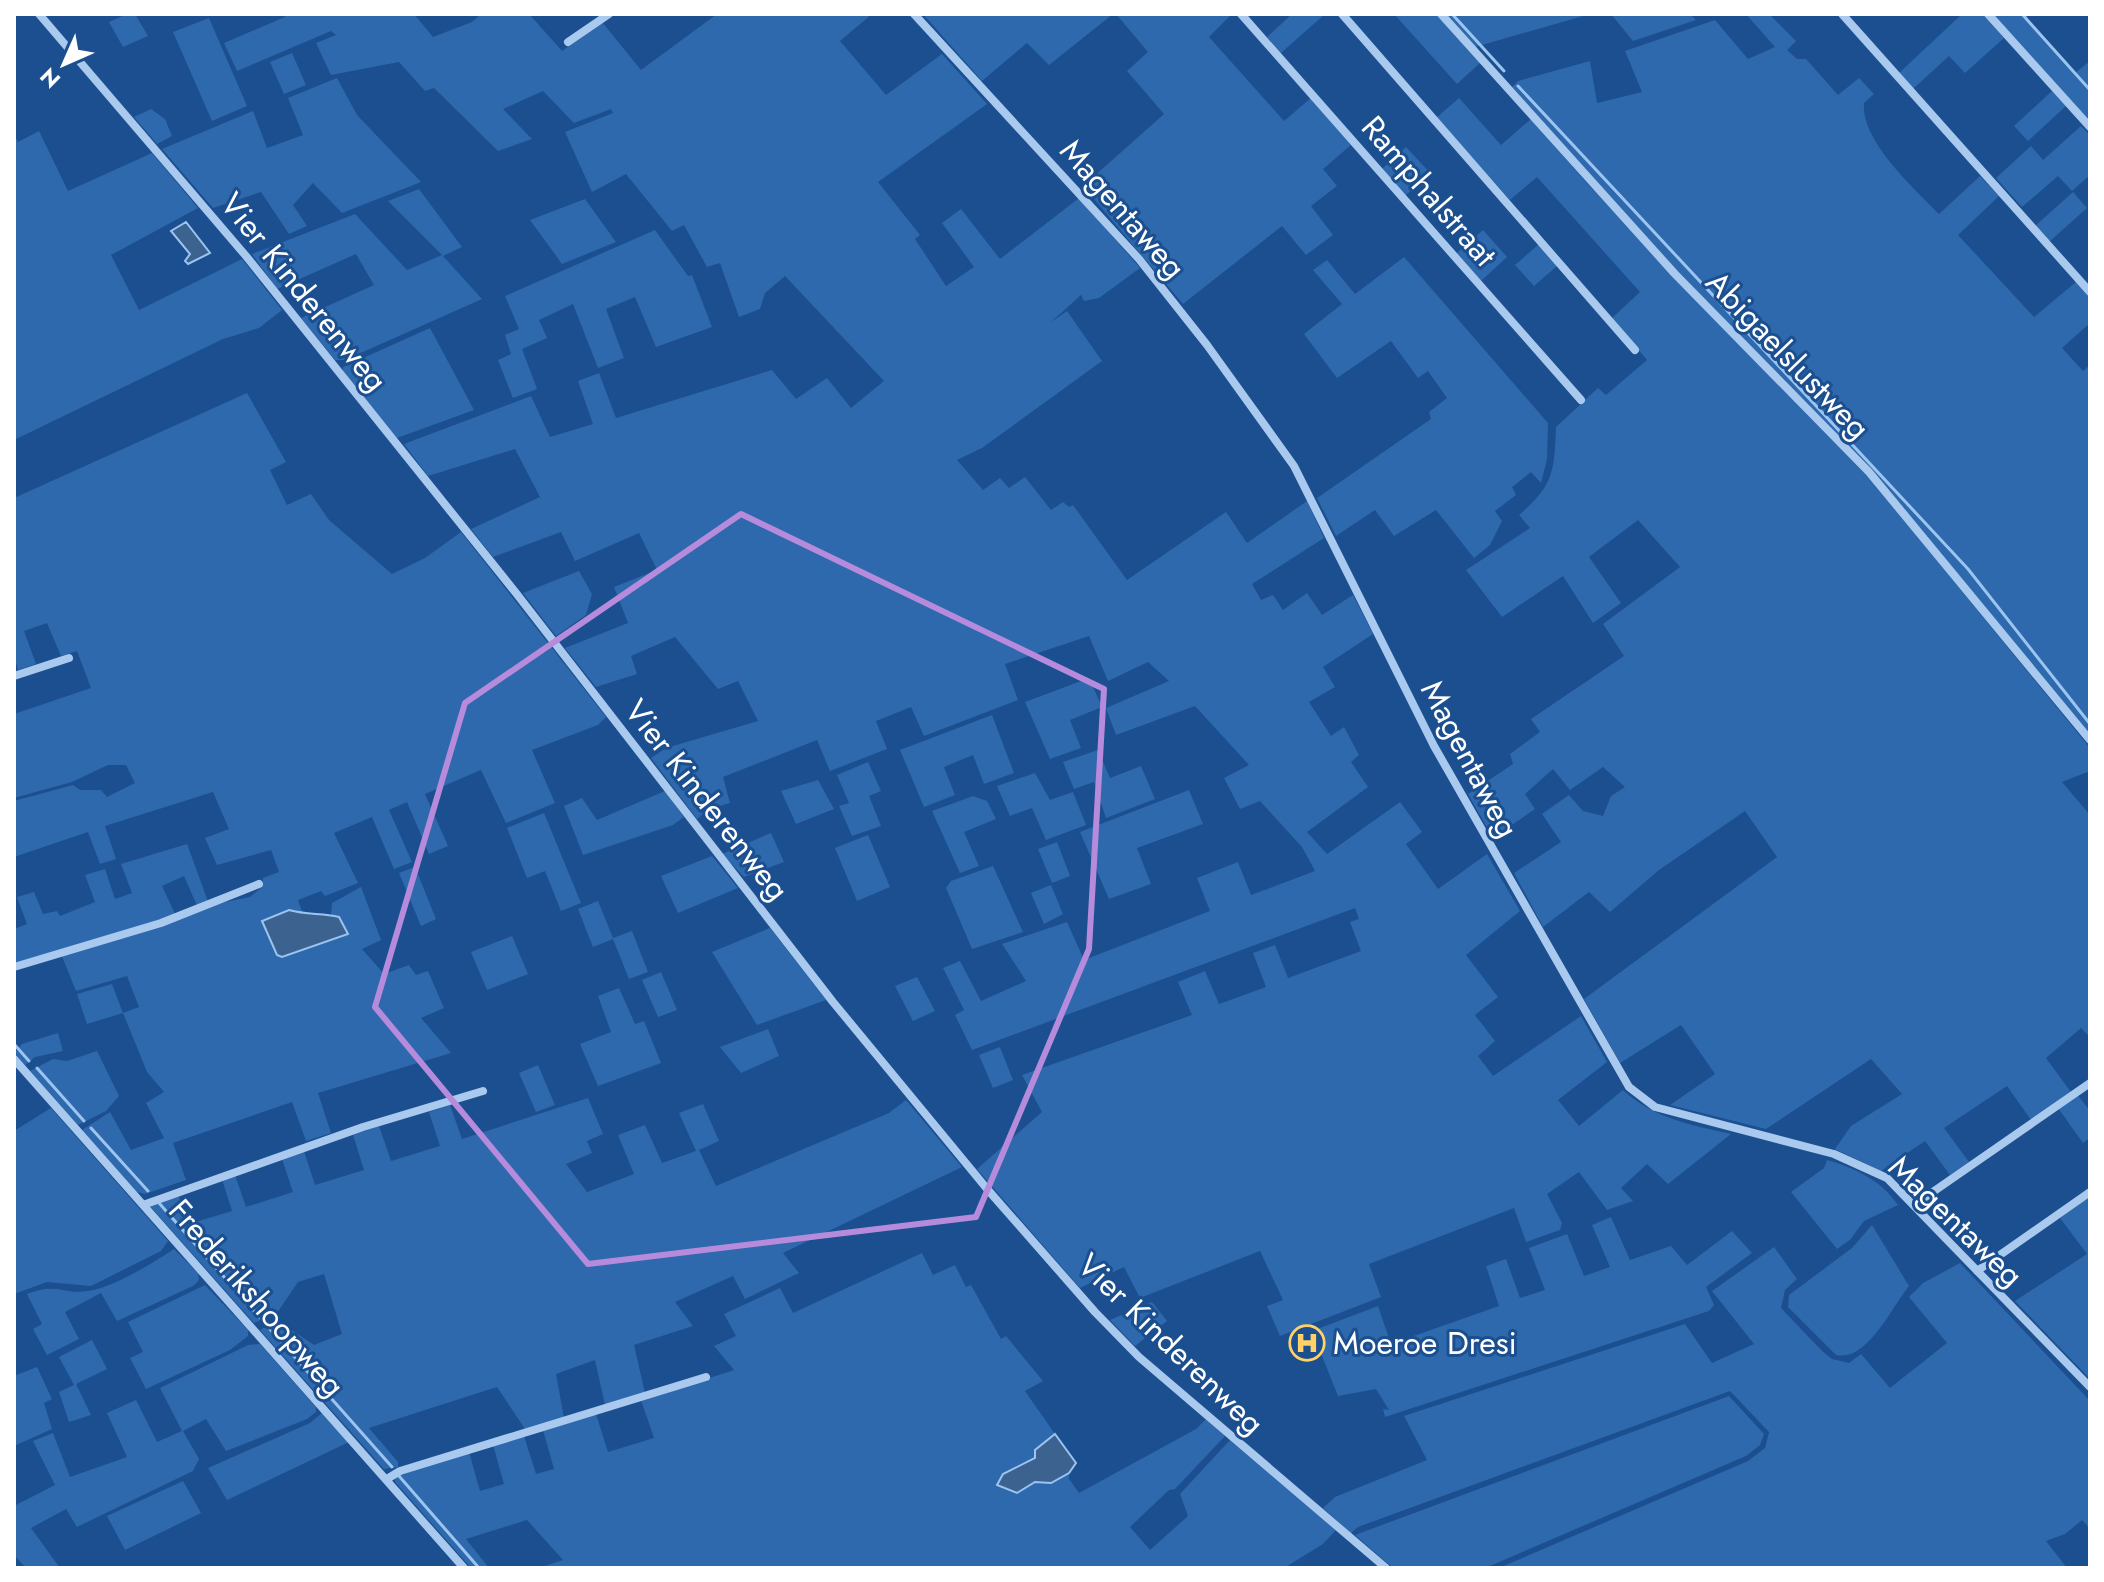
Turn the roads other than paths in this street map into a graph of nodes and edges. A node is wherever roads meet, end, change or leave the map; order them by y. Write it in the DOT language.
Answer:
graph roads {
  1 [pos="39,14"];
  2 [pos="609,14"];
  3 [pos="914,14"];
  4 [pos="1241,14"];
  5 [pos="1342,14"];
  6 [pos="1441,14"];
  7 [pos="1842,14"];
  8 [pos="1988,14"];
  9 [pos="568,42"];
  10 [pos="2090,127"];
  11 [pos="2090,292"];
  12 [pos="1635,350"];
  13 [pos="1581,400"];
  14 [pos="69,658"];
  15 [pos="14,676"];
  16 [pos="2090,740"];
  17 [pos="259,884"];
  18 [pos="14,967"];
  19 [pos="14,1059"];
  20 [pos="2090,1083"];
  21 [pos="483,1091"];
  22 [pos="2090,1192"];
  23 [pos="143,1205"];
  24 [pos="1914,1205"];
  25 [pos="1977,1271"];
  26 [pos="706,1377"];
  27 [pos="2090,1387"];
  28 [pos="387,1479"];
  29 [pos="464,1568"];
  30 [pos="1386,1568"];
  1 -- 30 [label="street, Vier Kinderenweg"];
  2 -- 9 [label="street"];
  3 -- 24 [label="street, Magentaweg"];
  4 -- 13 [label="street, Ramphalstraat"];
  5 -- 12 [label="street"];
  6 -- 16 [label="street, Abigaelslustweg"];
  7 -- 11 [label="street"];
  8 -- 10 [label="street"];
  14 -- 15 [label="street"];
  17 -- 18 [label="street"];
  19 -- 23 [label="street, Frederikshoopweg"];
  20 -- 24 [label="street"];
  21 -- 23 [label="street"];
  22 -- 25 [label="street"];
  23 -- 28 [label="street, Frederikshoopweg"];
  24 -- 25 [label="street, Magentaweg"];
  25 -- 27 [label="street, Magentaweg"];
  26 -- 28 [label="street"];
  28 -- 29 [label="street, Frederikshoopweg"];
}
